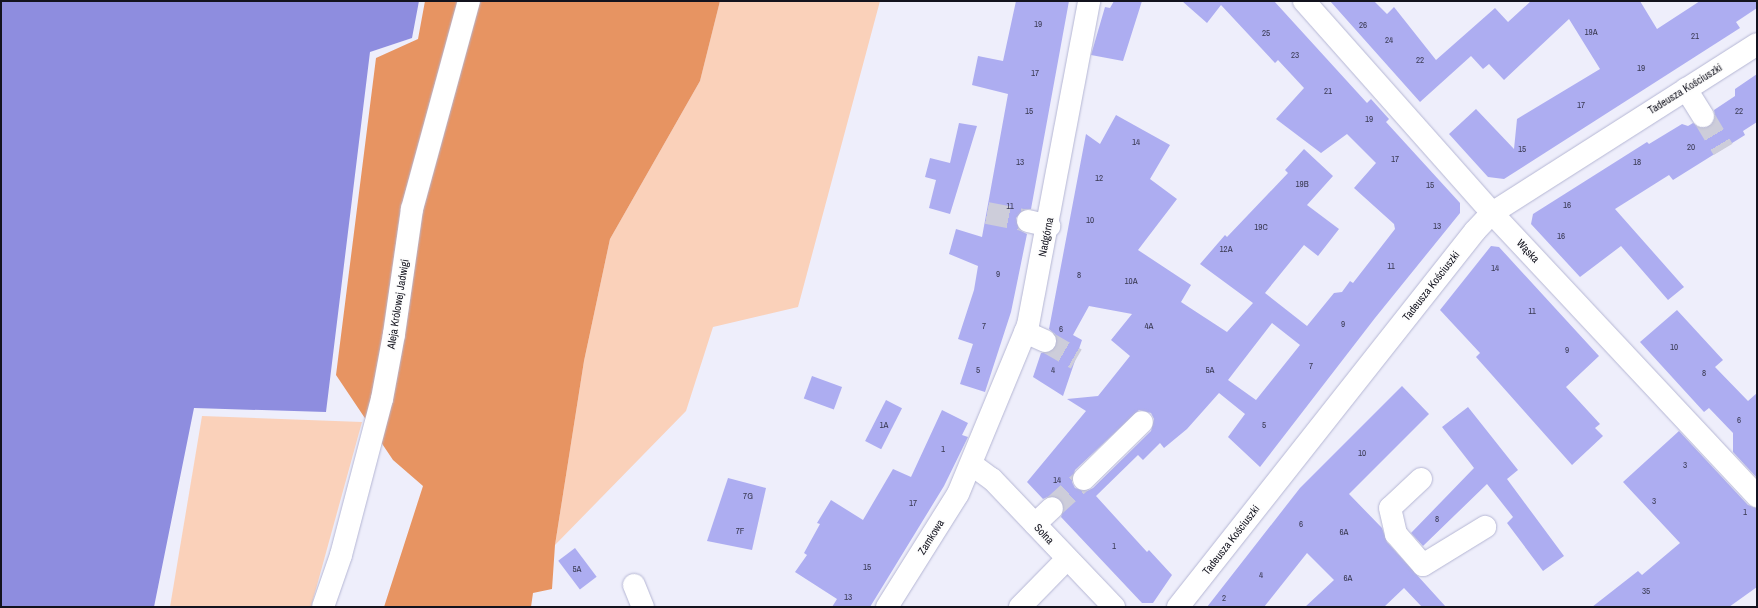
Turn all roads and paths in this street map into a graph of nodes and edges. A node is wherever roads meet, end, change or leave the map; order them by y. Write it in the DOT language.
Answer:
graph roads {
  1 [pos="469,1"];
  2 [pos="1090,1"];
  3 [pos="1304,1"];
  4 [pos="1757,44"];
  5 [pos="1686,89"];
  6 [pos="1703,116"];
  7 [pos="1492,213"];
  8 [pos="1142,422"];
  9 [pos="971,464"];
  10 [pos="1084,478"];
  11 [pos="1421,479"];
  12 [pos="1757,496"];
  13 [pos="1052,508"];
  14 [pos="1035,524"];
  15 [pos="1485,527"];
  16 [pos="1068,559"];
  17 [pos="634,585"];
  18 [pos="323,607"];
  19 [pos="643,607"];
  20 [pos="887,607"];
  21 [pos="1020,607"];
  22 [pos="1114,607"];
  23 [pos="1178,607"];
  1 -- 18 [label="street, Aleja Królowej Jadwigi"];
  2 -- 9 [label="street, Nadgórna"];
  3 -- 7 [label="street, Wąska"];
  4 -- 5 [label="street, Tadeusza Kościuszki"];
  5 -- 6 [label="street"];
  5 -- 7 [label="street, Tadeusza Kościuszki"];
  7 -- 12 [label="street, Wąska"];
  7 -- 23 [label="street, Tadeusza Kościuszki"];
  8 -- 10 [label="street"];
  9 -- 14 [label="street, Solna"];
  9 -- 20 [label="street, Zamkowa"];
  11 -- 15 [label="street"];
  13 -- 14 [label="street"];
  14 -- 16 [label="street, Solna"];
  16 -- 21 [label="street"];
  16 -- 22 [label="street, Solna"];
  17 -- 19 [label="street"];
}
